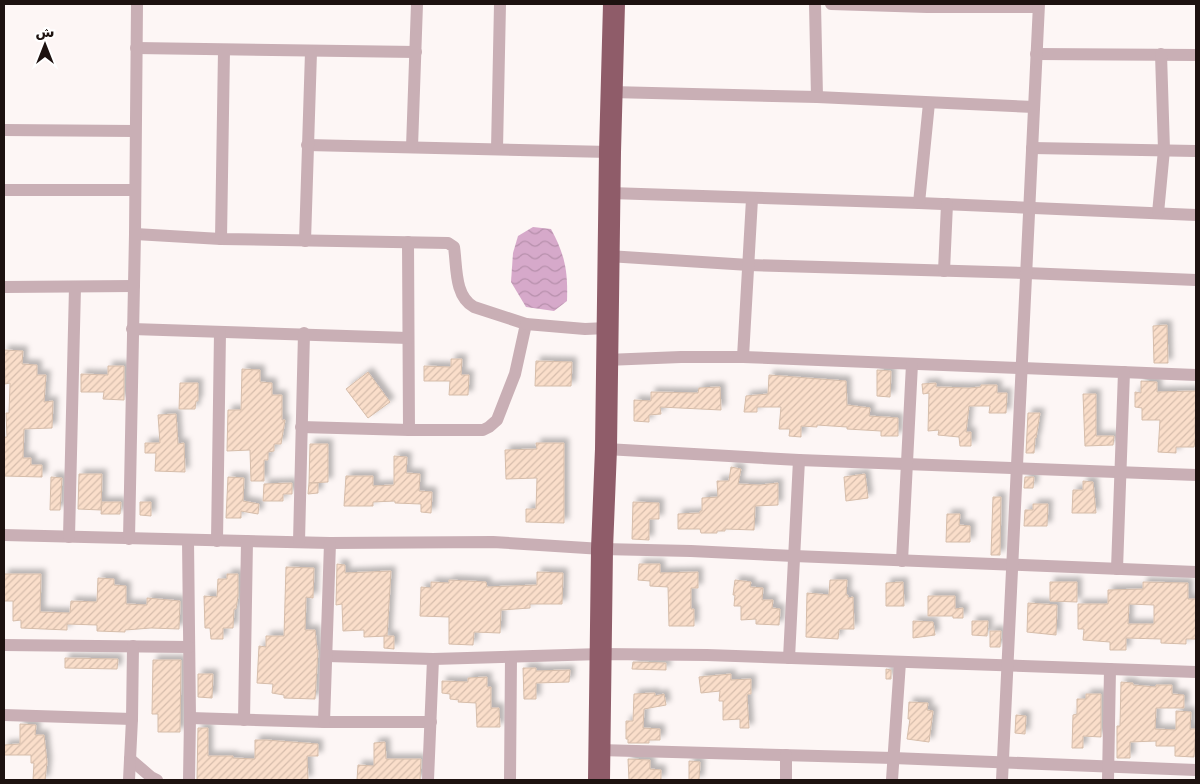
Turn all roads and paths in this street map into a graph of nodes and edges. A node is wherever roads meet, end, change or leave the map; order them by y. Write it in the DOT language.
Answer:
graph roads {
  1 [pos="137,4"];
  2 [pos="417,4"];
  3 [pos="500,4"];
  4 [pos="614,4"];
  5 [pos="815,4"];
  6 [pos="831,4"];
  7 [pos="1038,5"];
  8 [pos="927,6"];
  9 [pos="136,48"];
  10 [pos="224,50"];
  11 [pos="311,52"];
  12 [pos="416,52"];
  13 [pos="1036,54"];
  14 [pos="1161,54"];
  15 [pos="1196,56"];
  16 [pos="611,92"];
  17 [pos="817,97"];
  18 [pos="929,102"];
  19 [pos="1034,107"];
  20 [pos="4,130"];
  21 [pos="135,131"];
  22 [pos="307,145"];
  23 [pos="412,147"];
  24 [pos="1032,148"];
  25 [pos="497,149"];
  26 [pos="1164,150"];
  27 [pos="1196,151"];
  28 [pos="610,152"];
  29 [pos="4,190"];
  30 [pos="135,190"];
  31 [pos="610,193"];
  32 [pos="752,199"];
  33 [pos="919,203"];
  34 [pos="947,204"];
  35 [pos="1029,209"];
  36 [pos="1158,213"];
  37 [pos="1196,215"];
  38 [pos="135,234"];
  39 [pos="222,239"];
  40 [pos="304,241"];
  41 [pos="408,242"];
  42 [pos="608,256"];
  43 [pos="748,265"];
  44 [pos="944,270"];
  45 [pos="1026,273"];
  46 [pos="1196,280"];
  47 [pos="134,286"];
  48 [pos="4,287"];
  49 [pos="75,287"];
  50 [pos="526,324"];
  51 [pos="607,328"];
  52 [pos="132,329"];
  53 [pos="220,332"];
  54 [pos="304,333"];
  55 [pos="408,338"];
  56 [pos="743,357"];
  57 [pos="606,360"];
  58 [pos="912,364"];
  59 [pos="1021,368"];
  60 [pos="1124,372"];
  61 [pos="1196,375"];
  62 [pos="301,427"];
  63 [pos="408,430"];
  64 [pos="606,449"];
  65 [pos="799,460"];
  66 [pos="907,464"];
  67 [pos="1017,468"];
  68 [pos="1121,472"];
  69 [pos="1196,475"];
  70 [pos="4,535"];
  71 [pos="69,537"];
  72 [pos="129,539"];
  73 [pos="188,540"];
  74 [pos="217,541"];
  75 [pos="247,541"];
  76 [pos="299,542"];
  77 [pos="330,543"];
  78 [pos="602,549"];
  79 [pos="794,556"];
  80 [pos="902,561"];
  81 [pos="1012,566"];
  82 [pos="1117,569"];
  83 [pos="1196,572"];
  84 [pos="4,645"];
  85 [pos="133,646"];
  86 [pos="189,647"];
  87 [pos="601,654"];
  88 [pos="327,656"];
  89 [pos="511,657"];
  90 [pos="789,658"];
  91 [pos="434,659"];
  92 [pos="900,662"];
  93 [pos="1007,665"];
  94 [pos="1110,669"];
  95 [pos="1196,672"];
  96 [pos="4,715"];
  97 [pos="190,718"];
  98 [pos="132,719"];
  99 [pos="244,720"];
  100 [pos="324,722"];
  101 [pos="431,722"];
  102 [pos="599,750"];
  103 [pos="786,755"];
  104 [pos="893,758"];
  105 [pos="130,759"];
  106 [pos="1003,762"];
  107 [pos="1108,767"];
  108 [pos="1196,770"];
  109 [pos="129,780"];
  110 [pos="157,780"];
  111 [pos="188,780"];
  112 [pos="428,780"];
  113 [pos="510,780"];
  114 [pos="599,780"];
  115 [pos="786,780"];
  116 [pos="892,780"];
  117 [pos="1002,780"];
  118 [pos="1108,780"];
  1 -- 9 [label="street"];
  2 -- 12 [label="street"];
  3 -- 25 [label="street"];
  4 -- 16 [label="highway"];
  5 -- 17 [label="street"];
  6 -- 8 [label="street"];
  7 -- 8 [label="street"];
  7 -- 13 [label="street"];
  9 -- 10 [label="street"];
  9 -- 21 [label="street"];
  10 -- 11 [label="street"];
  10 -- 39 [label="street"];
  11 -- 12 [label="street"];
  11 -- 22 [label="street"];
  12 -- 23 [label="street"];
  13 -- 14 [label="street"];
  13 -- 19 [label="street"];
  14 -- 15 [label="street"];
  14 -- 26 [label="street"];
  16 -- 17 [label="street"];
  16 -- 28 [label="highway"];
  17 -- 18 [label="street"];
  18 -- 19 [label="street"];
  18 -- 33 [label="street"];
  19 -- 24 [label="street"];
  20 -- 21 [label="street"];
  21 -- 30 [label="street"];
  22 -- 23 [label="street"];
  22 -- 40 [label="street"];
  23 -- 25 [label="street"];
  24 -- 26 [label="street"];
  24 -- 35 [label="street"];
  25 -- 28 [label="street"];
  26 -- 27 [label="street"];
  26 -- 36 [label="street"];
  28 -- 31 [label="highway"];
  29 -- 30 [label="street"];
  30 -- 38 [label="street"];
  31 -- 32 [label="street"];
  31 -- 42 [label="highway"];
  32 -- 33 [label="street"];
  32 -- 43 [label="street"];
  33 -- 34 [label="street"];
  34 -- 35 [label="street"];
  34 -- 44 [label="street"];
  35 -- 36 [label="street"];
  35 -- 45 [label="street"];
  36 -- 37 [label="street"];
  38 -- 39 [label="street"];
  38 -- 47 [label="street"];
  39 -- 40 [label="street"];
  40 -- 41 [label="street"];
  41 -- 50 [label="street"];
  41 -- 55 [label="street"];
  42 -- 43 [label="street"];
  42 -- 51 [label="highway"];
  43 -- 44 [label="street"];
  43 -- 56 [label="street"];
  44 -- 45 [label="street"];
  45 -- 46 [label="street"];
  45 -- 59 [label="street"];
  47 -- 49 [label="street"];
  47 -- 52 [label="street"];
  48 -- 49 [label="street"];
  49 -- 71 [label="street"];
  50 -- 51 [label="street"];
  50 -- 63 [label="street"];
  51 -- 57 [label="highway"];
  52 -- 53 [label="street"];
  52 -- 72 [label="street"];
  53 -- 54 [label="street"];
  53 -- 74 [label="street"];
  54 -- 55 [label="street"];
  54 -- 62 [label="street"];
  55 -- 63 [label="street"];
  56 -- 57 [label="street"];
  56 -- 58 [label="street"];
  57 -- 64 [label="highway"];
  58 -- 59 [label="street"];
  58 -- 66 [label="street"];
  59 -- 60 [label="street"];
  59 -- 67 [label="street"];
  60 -- 61 [label="street"];
  60 -- 68 [label="street"];
  62 -- 63 [label="street"];
  62 -- 76 [label="street"];
  64 -- 65 [label="street"];
  64 -- 78 [label="highway"];
  65 -- 66 [label="street"];
  65 -- 79 [label="street"];
  66 -- 67 [label="street"];
  66 -- 80 [label="street"];
  67 -- 68 [label="street"];
  67 -- 81 [label="street"];
  68 -- 69 [label="street"];
  68 -- 82 [label="street"];
  70 -- 71 [label="street"];
  71 -- 72 [label="street"];
  72 -- 73 [label="street"];
  73 -- 74 [label="street"];
  73 -- 86 [label="street"];
  74 -- 75 [label="street"];
  75 -- 76 [label="street"];
  75 -- 99 [label="street"];
  76 -- 77 [label="street"];
  77 -- 78 [label="street"];
  77 -- 88 [label="street"];
  78 -- 79 [label="street"];
  78 -- 87 [label="highway"];
  79 -- 80 [label="street"];
  79 -- 90 [label="street"];
  80 -- 81 [label="street"];
  81 -- 82 [label="street"];
  81 -- 93 [label="street"];
  82 -- 83 [label="street"];
  84 -- 85 [label="street"];
  85 -- 86 [label="street"];
  85 -- 98 [label="street"];
  86 -- 97 [label="street"];
  87 -- 89 [label="street"];
  87 -- 90 [label="street"];
  87 -- 102 [label="highway"];
  88 -- 91 [label="street"];
  88 -- 100 [label="street"];
  89 -- 91 [label="street"];
  89 -- 113 [label="street"];
  90 -- 92 [label="street"];
  91 -- 101 [label="street"];
  92 -- 93 [label="street"];
  92 -- 104 [label="street"];
  93 -- 94 [label="street"];
  93 -- 106 [label="street"];
  94 -- 95 [label="street"];
  94 -- 107 [label="street"];
  96 -- 98 [label="street"];
  97 -- 99 [label="street"];
  97 -- 111 [label="street"];
  98 -- 105 [label="street"];
  99 -- 100 [label="street"];
  100 -- 101 [label="street"];
  101 -- 112 [label="street"];
  102 -- 103 [label="street"];
  102 -- 114 [label="highway"];
  103 -- 104 [label="street"];
  103 -- 115 [label="street"];
  104 -- 106 [label="street"];
  104 -- 116 [label="street"];
  105 -- 109 [label="street"];
  105 -- 110 [label="street"];
  106 -- 107 [label="street"];
  106 -- 117 [label="street"];
  107 -- 108 [label="street"];
  107 -- 118 [label="street"];
}
